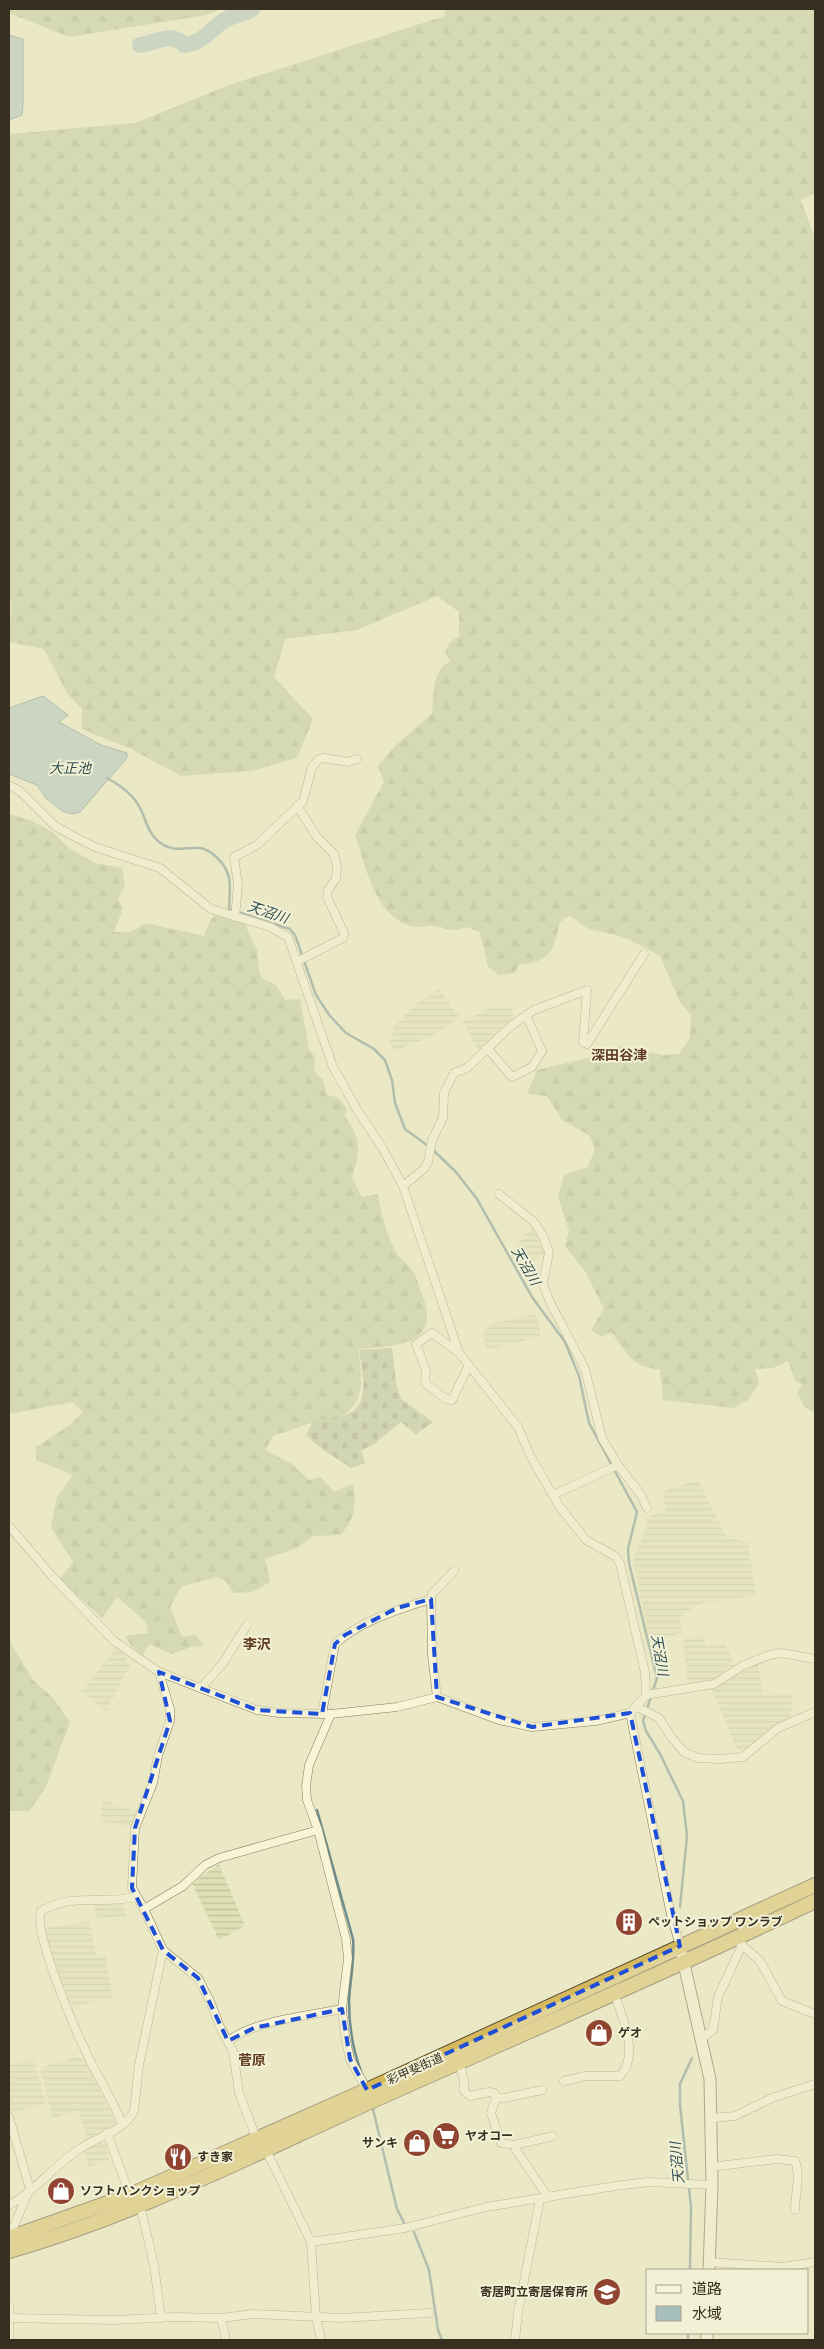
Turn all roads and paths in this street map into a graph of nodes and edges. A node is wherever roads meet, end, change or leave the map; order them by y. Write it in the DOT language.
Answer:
graph roads {
  1 [pos="357,759"];
  2 [pos="9,785"];
  3 [pos="297,806"];
  4 [pos="236,917"];
  5 [pos="644,954"];
  6 [pos="298,961"];
  7 [pos="526,1015"];
  8 [pos="486,1048"];
  9 [pos="403,1186"];
  10 [pos="499,1194"];
  11 [pos="459,1353"];
  12 [pos="468,1366"];
  13 [pos="618,1465"];
  14 [pos="553,1496"];
  15 [pos="646,1508"];
  16 [pos="9,1526"];
  17 [pos="454,1571"];
  18 [pos="431,1598"];
  19 [pos="247,1625"];
  20 [pos="815,1659"];
  21 [pos="159,1672"];
  22 [pos="201,1688"];
  23 [pos="646,1694"];
  24 [pos="437,1696"];
  25 [pos="637,1707"];
  26 [pos="815,1712"];
  27 [pos="630,1713"];
  28 [pos="322,1714"];
  29 [pos="331,1714"];
  30 [pos="318,1830"];
  31 [pos="815,1885"];
  32 [pos="136,1897"];
  33 [pos="815,1901"];
  34 [pos="144,1909"];
  35 [pos="738,1942"];
  36 [pos="680,1946"];
  37 [pos="163,1950"];
  38 [pos="684,1961"];
  39 [pos="614,1993"];
  40 [pos="342,2009"];
  41 [pos="815,2014"];
  42 [pos="701,2039"];
  43 [pos="228,2041"];
  44 [pos="458,2063"];
  45 [pos="564,2081"];
  46 [pos="815,2084"];
  47 [pos="367,2090"];
  48 [pos="542,2090"];
  49 [pos="496,2097"];
  50 [pos="9,2117"];
  51 [pos="710,2118"];
  52 [pos="122,2124"];
  53 [pos="107,2133"];
  54 [pos="553,2136"];
  55 [pos="515,2144"];
  56 [pos="262,2145"];
  57 [pos="712,2167"];
  58 [pos="712,2185"];
  59 [pos="30,2190"];
  60 [pos="130,2195"];
  61 [pos="543,2199"];
  62 [pos="9,2205"];
  63 [pos="140,2205"];
  64 [pos="795,2210"];
  65 [pos="9,2238"];
  66 [pos="311,2242"];
  67 [pos="9,2251"];
  68 [pos="815,2262"];
  69 [pos="710,2266"];
  70 [pos="9,2305"];
  71 [pos="429,2313"];
  72 [pos="316,2317"];
  73 [pos="9,2318"];
  74 [pos="161,2318"];
  75 [pos="221,2318"];
  76 [pos="9,2340"];
  77 [pos="226,2340"];
  78 [pos="321,2340"];
  79 [pos="515,2340"];
  1 -- 3 [label="street"];
  2 -- 4 [label="street"];
  3 -- 4 [label="street"];
  3 -- 6 [label="street"];
  4 -- 6 [label="street"];
  5 -- 7 [label="street"];
  6 -- 9 [label="street"];
  7 -- 8 [label="street"];
  7 -- 8 [label="street"];
  8 -- 9 [label="street"];
  9 -- 11 [label="street"];
  10 -- 13 [label="street"];
  11 -- 12 [label="street"];
  11 -- 12 [label="street"];
  12 -- 14 [label="street"];
  13 -- 14 [label="street"];
  13 -- 15 [label="street"];
  14 -- 23 [label="street"];
  16 -- 21 [label="street"];
  17 -- 18 [label="street"];
  18 -- 24 [label="street"];
  18 -- 28 [label="street"];
  19 -- 22 [label="street"];
  20 -- 23 [label="street"];
  21 -- 22 [label="street"];
  21 -- 32 [label="street"];
  22 -- 28 [label="street"];
  23 -- 25 [label="street"];
  24 -- 27 [label="street"];
  24 -- 29 [label="street"];
  25 -- 26 [label="street"];
  25 -- 27 [label="street"];
  27 -- 36 [label="street"];
  28 -- 29 [label="street"];
  29 -- 30 [label="street"];
  30 -- 34 [label="street"];
  30 -- 40 [label="street"];
  31 -- 36 [label="highway, 彩甲斐街道"];
  32 -- 34 [label="street"];
  32 -- 52 [label="street"];
  33 -- 35 [label="highway, 彩甲斐街道"];
  34 -- 37 [label="street"];
  35 -- 38 [label="highway, 彩甲斐街道"];
  35 -- 41 [label="street"];
  35 -- 42 [label="street"];
  36 -- 38 [label="street"];
  36 -- 47 [label="highway, 彩甲斐街道"];
  37 -- 43 [label="street"];
  37 -- 52 [label="street"];
  38 -- 39 [label="highway, 彩甲斐街道"];
  38 -- 42 [label="street"];
  39 -- 44 [label="highway, 彩甲斐街道"];
  39 -- 45 [label="street"];
  40 -- 43 [label="street"];
  40 -- 47 [label="street"];
  42 -- 51 [label="street"];
  43 -- 56 [label="street"];
  44 -- 49 [label="street"];
  44 -- 56 [label="highway, 彩甲斐街道"];
  46 -- 51 [label="street"];
  47 -- 56 [label="highway, 彩甲斐街道"];
  48 -- 49 [label="street"];
  49 -- 55 [label="street"];
  50 -- 59 [label="street"];
  51 -- 57 [label="street"];
  52 -- 53 [label="street"];
  53 -- 59 [label="street"];
  53 -- 60 [label="street"];
  54 -- 55 [label="street"];
  55 -- 61 [label="street"];
  56 -- 60 [label="highway, 彩甲斐街道"];
  56 -- 63 [label="highway, 彩甲斐街道"];
  56 -- 66 [label="street"];
  57 -- 58 [label="street"];
  57 -- 64 [label="street"];
  58 -- 61 [label="street"];
  58 -- 69 [label="street"];
  59 -- 62 [label="street"];
  59 -- 65 [label="street"];
  60 -- 65 [label="highway, 彩甲斐街道"];
  61 -- 66 [label="street"];
  61 -- 79 [label="street"];
  63 -- 67 [label="highway, 彩甲斐街道"];
  63 -- 74 [label="street"];
  66 -- 72 [label="street"];
  68 -- 69 [label="street"];
  70 -- 73 [label="street"];
  71 -- 72 [label="street"];
  72 -- 75 [label="street"];
  72 -- 78 [label="street"];
  73 -- 74 [label="street"];
  73 -- 76 [label="street"];
  74 -- 75 [label="street"];
  75 -- 77 [label="street"];
}
